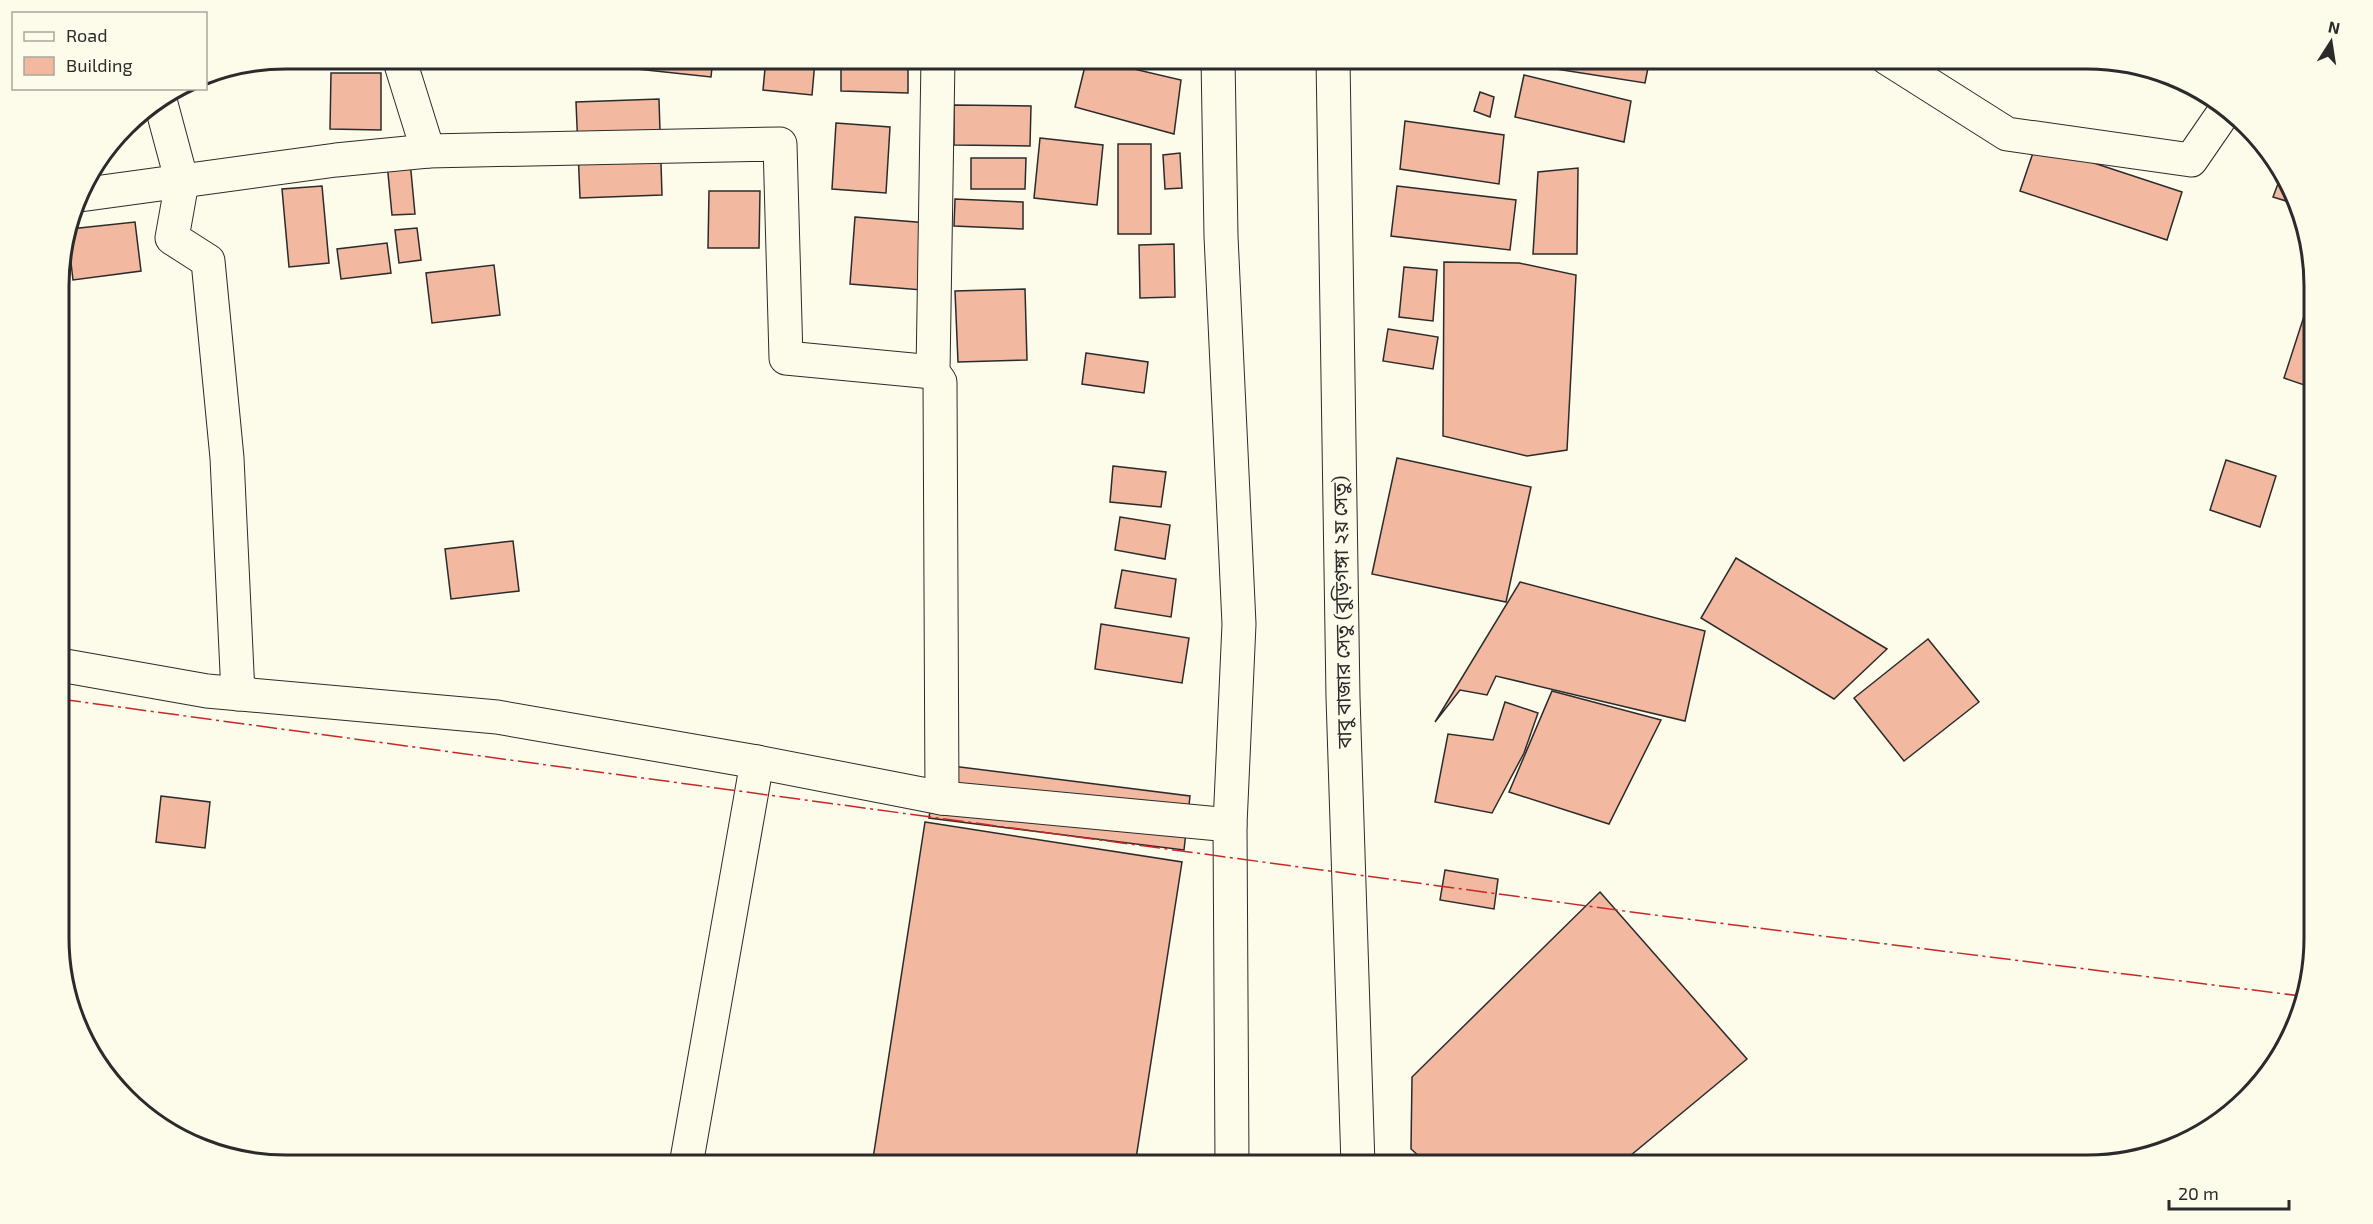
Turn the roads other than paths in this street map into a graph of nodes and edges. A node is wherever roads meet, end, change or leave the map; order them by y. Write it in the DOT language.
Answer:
graph roads {
  1 [pos="402,69"];
  2 [pos="938,69"];
  3 [pos="1218,69"];
  4 [pos="1333,69"];
  5 [pos="1904,69"];
  6 [pos="162,108"];
  7 [pos="2221,116"];
  8 [pos="428,152"];
  9 [pos="182,182"];
  10 [pos="90,194"];
  11 [pos="933,372"];
  12 [pos="69,667"];
  13 [pos="238,694"];
  14 [pos="757,762"];
  15 [pos="942,798"];
  16 [pos="1230,825"];
  17 [pos="688,1155"];
  18 [pos="1232,1155"];
  19 [pos="1358,1155"];
  1 -- 8 [label="main road"];
  2 -- 11 [label="main road"];
  3 -- 16 [label="main road"];
  4 -- 19 [label="main road, বাবু বাজার সেতু (বুড়িগঙ্গা ২য় সেতু)"];
  5 -- 7 [label="main road"];
  6 -- 9 [label="main road"];
  8 -- 9 [label="main road"];
  8 -- 11 [label="main road"];
  9 -- 10 [label="main road"];
  9 -- 13 [label="main road"];
  11 -- 15 [label="main road"];
  12 -- 13 [label="main road"];
  13 -- 14 [label="main road"];
  14 -- 15 [label="main road"];
  14 -- 17 [label="main road"];
  15 -- 16 [label="main road"];
  16 -- 18 [label="main road"];
}
